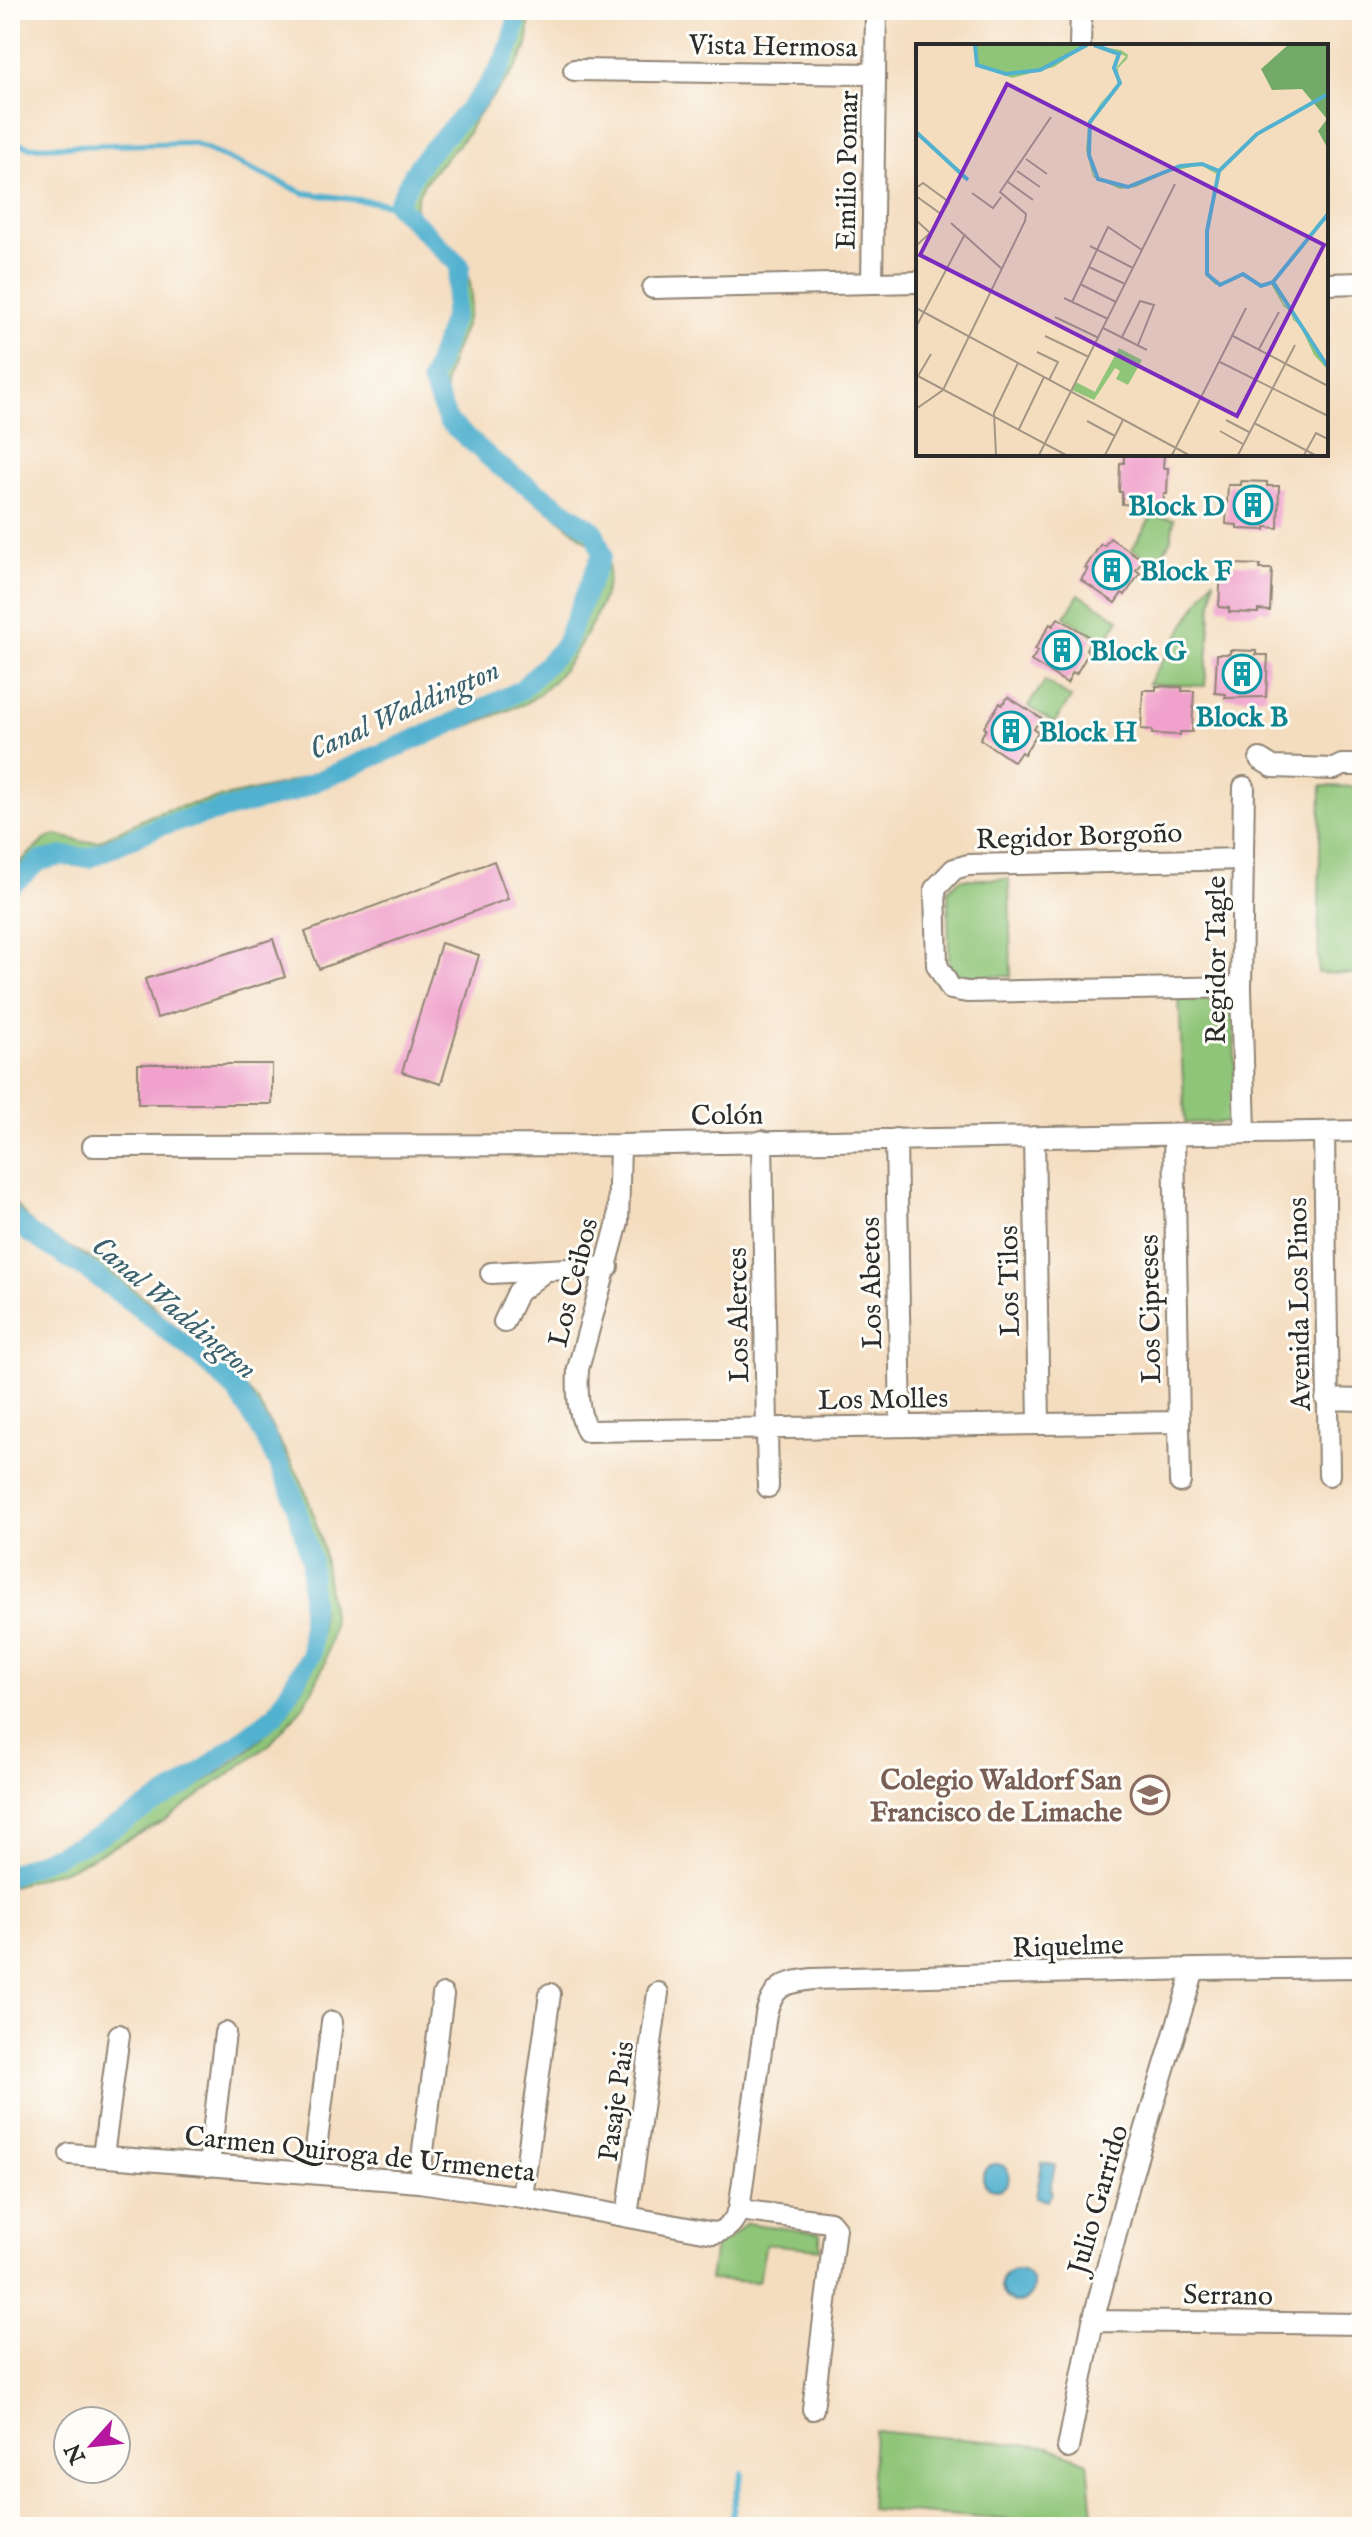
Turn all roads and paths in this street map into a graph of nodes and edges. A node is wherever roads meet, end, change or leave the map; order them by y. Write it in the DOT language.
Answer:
graph roads {
  1 [pos="876,10"];
  2 [pos="1081,10"];
  3 [pos="1080,44"];
  4 [pos="574,70"];
  5 [pos="875,74"];
  6 [pos="872,282"];
  7 [pos="916,282"];
  8 [pos="1362,283"];
  9 [pos="1328,284"];
  10 [pos="653,288"];
  11 [pos="1260,759"];
  12 [pos="1362,765"];
  13 [pos="1244,787"];
  14 [pos="1243,859"];
  15 [pos="1241,987"];
  16 [pos="1362,1131"];
  17 [pos="1324,1132"];
  18 [pos="1245,1133"];
  19 [pos="1174,1135"];
  20 [pos="1034,1137"];
  21 [pos="896,1139"];
  22 [pos="762,1141"];
  23 [pos="620,1145"];
  24 [pos="93,1146"];
  25 [pos="608,1267"];
  26 [pos="545,1271"];
  27 [pos="491,1273"];
  28 [pos="504,1322"];
  29 [pos="1326,1399"];
  30 [pos="1362,1400"];
  31 [pos="1179,1422"];
  32 [pos="1039,1424"];
  33 [pos="901,1426"];
  34 [pos="767,1428"];
  35 [pos="587,1431"];
  36 [pos="1329,1475"];
  37 [pos="1180,1482"];
  38 [pos="768,1487"];
  39 [pos="1362,1967"];
  40 [pos="1194,1969"];
  41 [pos="658,1993"];
  42 [pos="550,1994"];
  43 [pos="443,1995"];
  44 [pos="332,2022"];
  45 [pos="225,2033"];
  46 [pos="119,2035"];
  47 [pos="70,2154"];
  48 [pos="103,2156"];
  49 [pos="209,2166"];
  50 [pos="313,2173"];
  51 [pos="419,2182"];
  52 [pos="522,2197"];
  53 [pos="739,2210"];
  54 [pos="627,2216"];
  55 [pos="1093,2321"];
  56 [pos="1362,2324"];
  57 [pos="813,2409"];
  58 [pos="1068,2448"];
  1 -- 5 [label="street, Emilio Pomar"];
  2 -- 3 [label="street"];
  4 -- 5 [label="street, Vista Hermosa"];
  5 -- 6 [label="street, Emilio Pomar"];
  6 -- 7 [label="street"];
  6 -- 10 [label="street"];
  8 -- 9 [label="street"];
  11 -- 12 [label="street"];
  13 -- 14 [label="street, Regidor Tagle"];
  14 -- 15 [label="street, Regidor Tagle"];
  14 -- 15 [label="street, Regidor Borgoño"];
  15 -- 18 [label="street, Regidor Tagle"];
  16 -- 17 [label="street, Colón"];
  17 -- 18 [label="street, Colón"];
  17 -- 29 [label="street, Avenida Los Pinos"];
  18 -- 19 [label="street, Colón"];
  19 -- 20 [label="street, Colón"];
  19 -- 31 [label="street, Los Cipreses"];
  20 -- 21 [label="street, Colón"];
  20 -- 32 [label="street, Los Tilos"];
  21 -- 22 [label="street, Colón"];
  21 -- 33 [label="street, Los Abetos"];
  22 -- 23 [label="street, Colón"];
  22 -- 34 [label="street, Los Alerces"];
  23 -- 24 [label="street, Colón"];
  23 -- 25 [label="street, Los Ceibos"];
  25 -- 26 [label="street"];
  25 -- 35 [label="street, Los Ceibos"];
  26 -- 27 [label="street"];
  26 -- 28 [label="street"];
  29 -- 30 [label="street"];
  29 -- 36 [label="street, Avenida Los Pinos"];
  31 -- 32 [label="street, Los Molles"];
  31 -- 37 [label="street, Los Cipreses"];
  32 -- 33 [label="street, Los Molles"];
  33 -- 34 [label="street, Los Molles"];
  34 -- 35 [label="street, Los Molles"];
  34 -- 38 [label="street, Los Alerces"];
  39 -- 40 [label="street, Riquelme"];
  40 -- 53 [label="street, Riquelme"];
  40 -- 55 [label="street, Julio Garrido"];
  41 -- 54 [label="street, Pasaje Pais"];
  42 -- 52 [label="street"];
  43 -- 51 [label="street"];
  44 -- 50 [label="street"];
  45 -- 49 [label="street"];
  46 -- 48 [label="street"];
  47 -- 48 [label="street, Carmen Quiroga de Urmeneta"];
  48 -- 49 [label="street, Carmen Quiroga de Urmeneta"];
  49 -- 50 [label="street, Carmen Quiroga de Urmeneta"];
  50 -- 51 [label="street, Carmen Quiroga de Urmeneta"];
  51 -- 52 [label="street, Carmen Quiroga de Urmeneta"];
  52 -- 54 [label="street, Carmen Quiroga de Urmeneta"];
  53 -- 54 [label="street, Carmen Quiroga de Urmeneta"];
  53 -- 57 [label="street"];
  55 -- 56 [label="street, Serrano"];
  55 -- 58 [label="street, Julio Garrido"];
}
